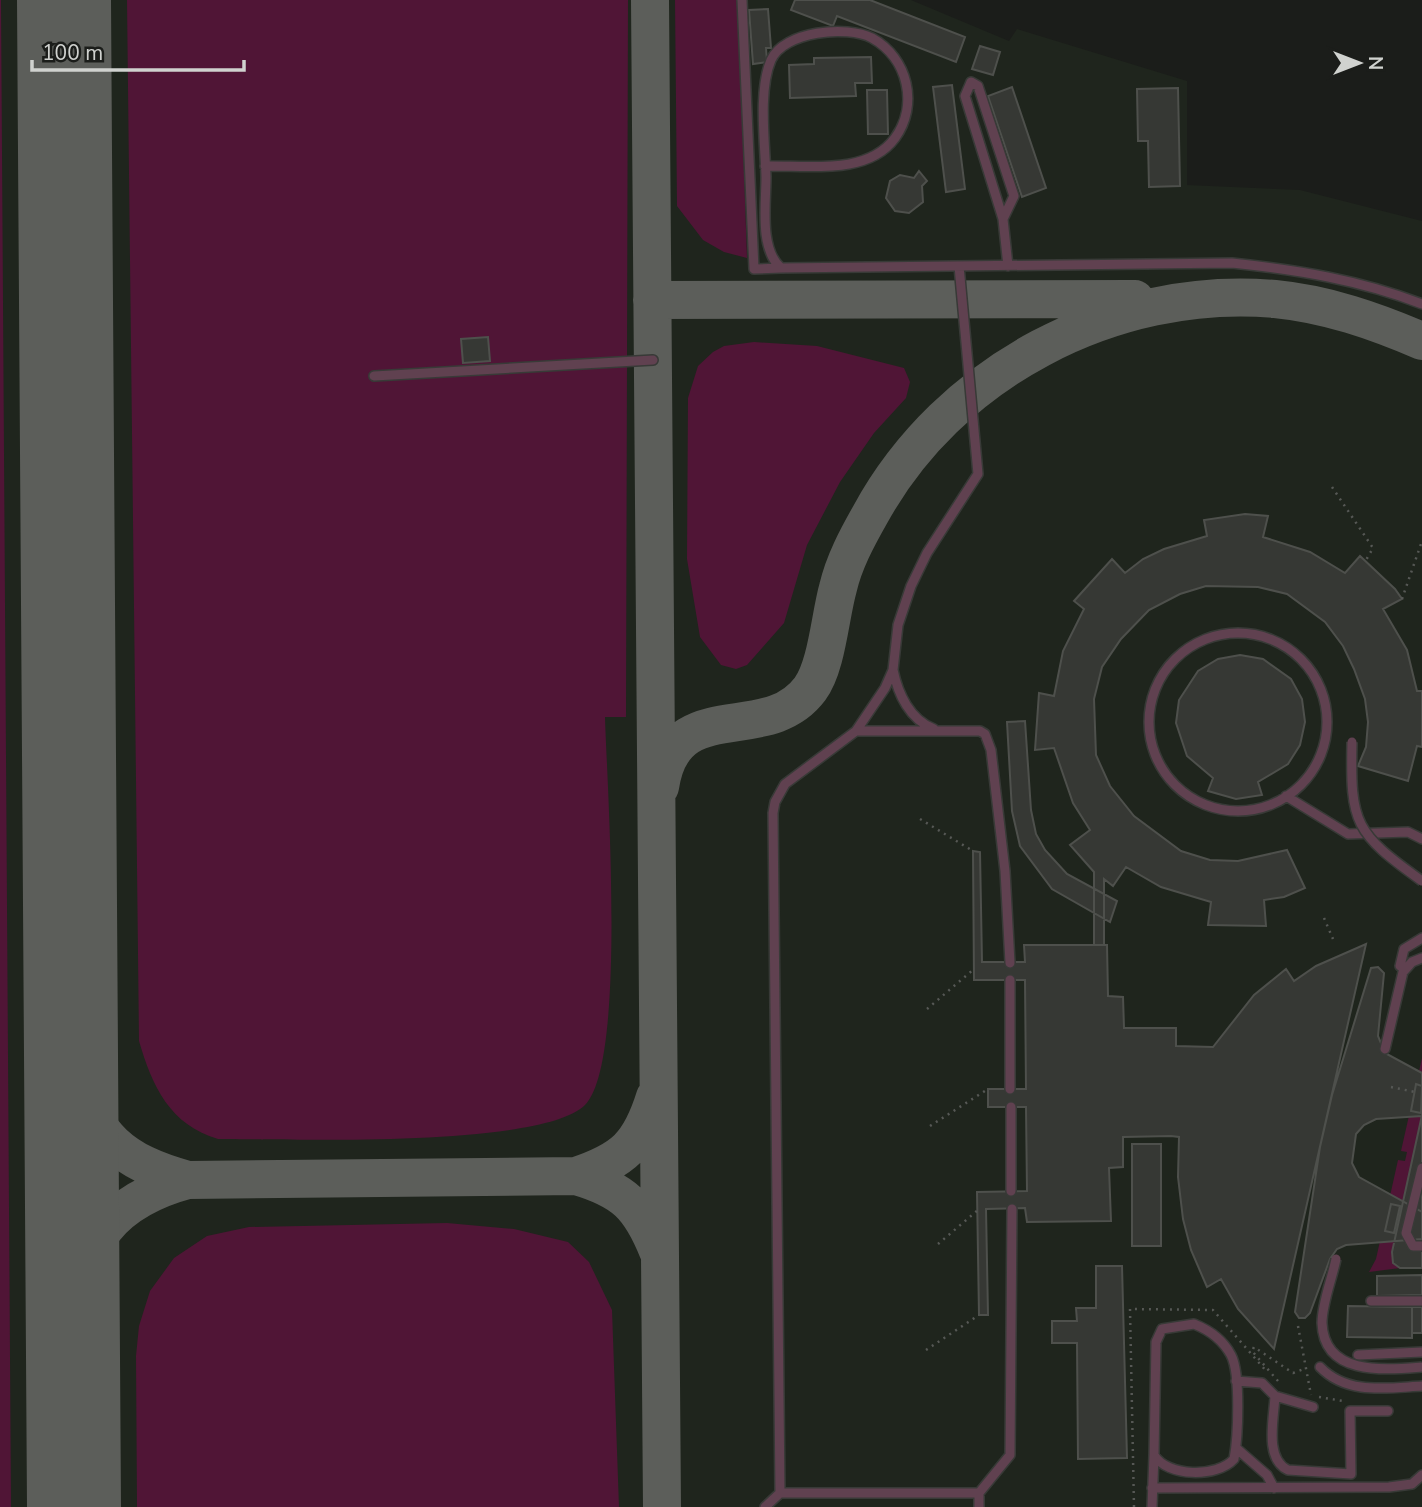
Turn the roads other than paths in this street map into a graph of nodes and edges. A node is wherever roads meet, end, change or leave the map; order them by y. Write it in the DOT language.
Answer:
graph roads {
  1 [pos="742,0"];
  2 [pos="765,166"];
  3 [pos="1003,219"];
  4 [pos="1008,265"];
  5 [pos="959,266"];
  6 [pos="781,268"];
  7 [pos="1422,304"];
  8 [pos="653,360"];
  9 [pos="374,376"];
  10 [pos="893,670"];
  11 [pos="856,731"];
  12 [pos="940,731"];
  13 [pos="1352,742"];
  14 [pos="1286,796"];
  15 [pos="1422,839"];
  16 [pos="1422,881"];
  17 [pos="1422,939"];
  18 [pos="1422,958"];
  19 [pos="1010,962"];
  20 [pos="1400,966"];
  21 [pos="1010,980"];
  22 [pos="1385,1049"];
  23 [pos="1010,1089"];
  24 [pos="1011,1107"];
  25 [pos="1422,1168"];
  26 [pos="1011,1191"];
  27 [pos="1012,1209"];
  28 [pos="1422,1246"];
  29 [pos="1336,1259"];
  30 [pos="1371,1301"];
  31 [pos="1422,1301"];
  32 [pos="1422,1352"];
  33 [pos="1357,1354"];
  34 [pos="1320,1367"];
  35 [pos="1422,1367"];
  36 [pos="1236,1381"];
  37 [pos="1422,1386"];
  38 [pos="1275,1396"];
  39 [pos="1313,1407"];
  40 [pos="1388,1411"];
  41 [pos="1236,1448"];
  42 [pos="1154,1455"];
  43 [pos="1422,1475"];
  44 [pos="1152,1488"];
  45 [pos="1275,1488"];
  46 [pos="780,1493"];
  47 [pos="979,1493"];
  48 [pos="765,1507"];
  49 [pos="979,1507"];
  50 [pos="1152,1507"];
  1 -- 6 [label="lane"];
  2 -- 2 [label="lane"];
  2 -- 6 [label="lane"];
  3 -- 3 [label="lane"];
  3 -- 4 [label="lane"];
  4 -- 5 [label="lane"];
  4 -- 7 [label="lane"];
  5 -- 6 [label="lane"];
  5 -- 10 [label="lane"];
  8 -- 9 [label="lane"];
  10 -- 11 [label="lane"];
  10 -- 12 [label="lane"];
  11 -- 12 [label="lane"];
  11 -- 46 [label="lane"];
  12 -- 19 [label="lane"];
  13 -- 16 [label="lane, bridge"];
  14 -- 14 [label="lane"];
  14 -- 15 [label="lane"];
  17 -- 20 [label="lane"];
  18 -- 22 [label="lane"];
  21 -- 23 [label="lane"];
  24 -- 26 [label="lane"];
  25 -- 28 [label="lane"];
  27 -- 47 [label="lane"];
  29 -- 35 [label="lane, bridge"];
  30 -- 31 [label="lane"];
  32 -- 33 [label="lane"];
  34 -- 37 [label="lane"];
  36 -- 38 [label="lane"];
  36 -- 41 [label="lane"];
  36 -- 42 [label="lane"];
  38 -- 39 [label="lane"];
  38 -- 40 [label="lane"];
  41 -- 42 [label="lane"];
  41 -- 45 [label="lane"];
  42 -- 44 [label="lane"];
  43 -- 45 [label="lane"];
  44 -- 45 [label="lane"];
  44 -- 50 [label="lane"];
  46 -- 47 [label="lane"];
  46 -- 48 [label="lane"];
  47 -- 49 [label="lane"];
}
